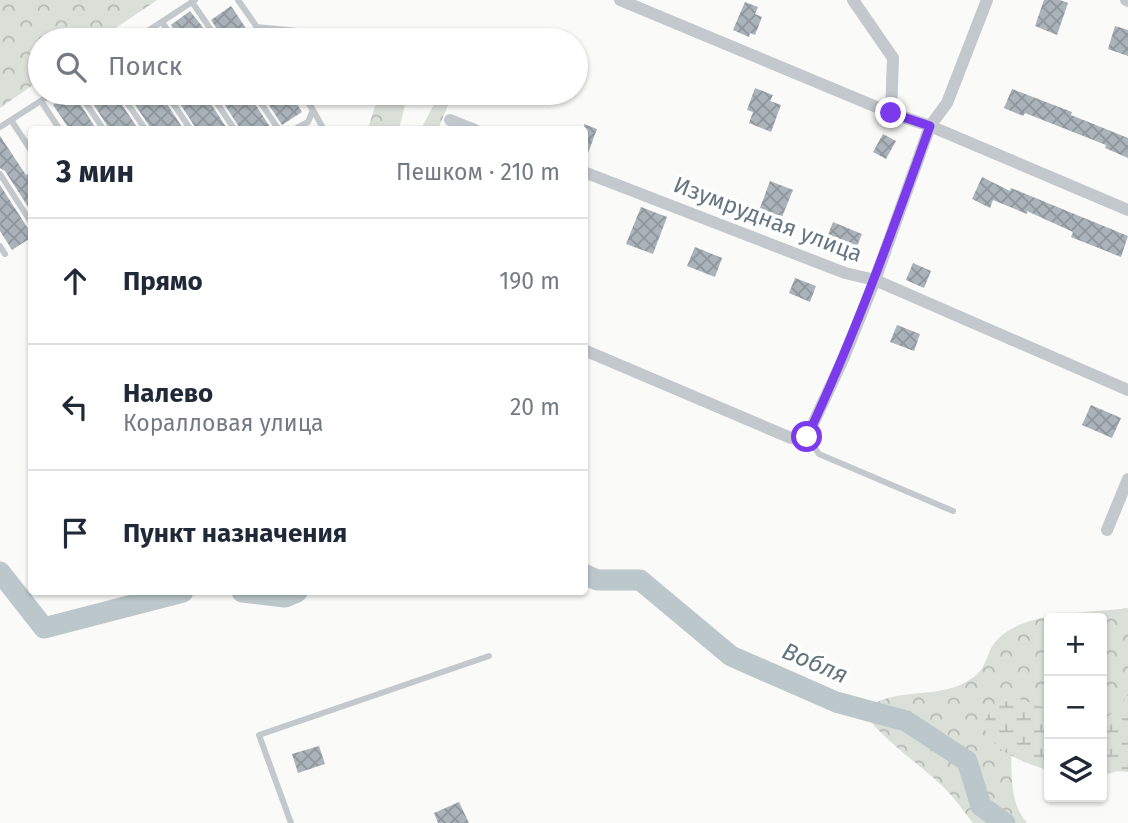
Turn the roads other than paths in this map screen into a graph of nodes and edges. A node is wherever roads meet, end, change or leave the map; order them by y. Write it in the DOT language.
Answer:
graph roads {
  1 [pos="238,0"];
  2 [pos="620,0"];
  3 [pos="853,0"];
  4 [pos="987,0"];
  5 [pos="193,1"];
  6 [pos="162,22"];
  7 [pos="256,27"];
  8 [pos="153,28"];
  9 [pos="166,28"];
  10 [pos="210,28"];
  11 [pos="267,28"];
  12 [pos="35,105"];
  13 [pos="44,105"];
  14 [pos="87,105"];
  15 [pos="128,105"];
  16 [pos="174,105"];
  17 [pos="218,105"];
  18 [pos="262,105"];
  19 [pos="310,105"];
  20 [pos="313,110"];
  21 [pos="891,113"];
  22 [pos="11,120"];
  23 [pos="450,120"];
  24 [pos="57,126"];
  25 [pos="101,126"];
  26 [pos="143,126"];
  27 [pos="188,126"];
  28 [pos="232,126"];
  29 [pos="276,126"];
  30 [pos="300,126"];
  31 [pos="322,126"];
  32 [pos="465,126"];
  33 [pos="930,126"];
  34 [pos="0,127"];
  35 [pos="28,146"];
  36 [pos="0,174"];
  37 [pos="588,174"];
  38 [pos="1128,210"];
  39 [pos="28,218"];
  40 [pos="0,246"];
  41 [pos="5,254"];
  42 [pos="875,281"];
  43 [pos="588,352"];
  44 [pos="1128,390"];
  45 [pos="807,437"];
  46 [pos="1128,479"];
  47 [pos="953,511"];
  48 [pos="1107,530"];
  49 [pos="489,656"];
  50 [pos="291,823"];
  1 -- 7 [label="lane"];
  2 -- 21 [label="street"];
  3 -- 21 [label="street"];
  4 -- 33 [label="street"];
  5 -- 6 [label="lane"];
  5 -- 10 [label="lane"];
  6 -- 8 [label="lane"];
  6 -- 9 [label="lane"];
  7 -- 11 [label="lane"];
  12 -- 22 [label="lane"];
  13 -- 24 [label="lane"];
  14 -- 25 [label="lane"];
  15 -- 26 [label="lane"];
  16 -- 27 [label="lane"];
  17 -- 28 [label="lane"];
  18 -- 29 [label="lane"];
  19 -- 20 [label="lane"];
  20 -- 30 [label="lane"];
  20 -- 31 [label="lane"];
  21 -- 33 [label="street"];
  22 -- 34 [label="lane"];
  22 -- 35 [label="lane"];
  23 -- 32 [label="street"];
  33 -- 38 [label="street"];
  33 -- 42 [label="street"];
  36 -- 39 [label="lane"];
  37 -- 42 [label="street, Изумрудная улица"];
  40 -- 41 [label="lane"];
  42 -- 44 [label="street, Изумрудная улица"];
  42 -- 45 [label="street"];
  43 -- 45 [label="street"];
  45 -- 47 [label="lane"];
  46 -- 48 [label="street"];
  49 -- 50 [label="lane"];
}
